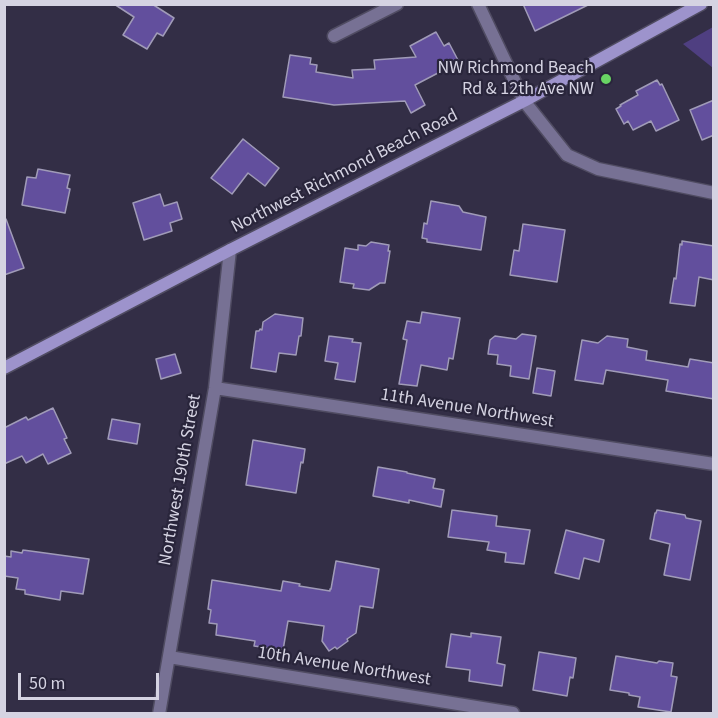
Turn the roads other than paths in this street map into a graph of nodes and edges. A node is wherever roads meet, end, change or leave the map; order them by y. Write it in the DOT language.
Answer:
graph roads {
  1 [pos="397,4"];
  2 [pos="478,4"];
  3 [pos="701,4"];
  4 [pos="334,36"];
  5 [pos="524,101"];
  6 [pos="714,193"];
  7 [pos="230,250"];
  8 [pos="4,368"];
  9 [pos="215,388"];
  10 [pos="714,464"];
  11 [pos="169,657"];
  12 [pos="513,713"];
  13 [pos="159,714"];
  1 -- 4 [label="street"];
  2 -- 5 [label="street"];
  3 -- 5 [label="main road, Northwest Richmond Beach Road"];
  5 -- 6 [label="street"];
  5 -- 7 [label="main road, Northwest Richmond Beach Road"];
  7 -- 8 [label="main road, Northwest Richmond Beach Road"];
  7 -- 9 [label="street, Northwest 190th Street"];
  9 -- 10 [label="street, 11th Avenue Northwest"];
  9 -- 11 [label="street, Northwest 190th Street"];
  11 -- 12 [label="street, 10th Avenue Northwest"];
  11 -- 13 [label="street, Northwest 190th Street"];
}
